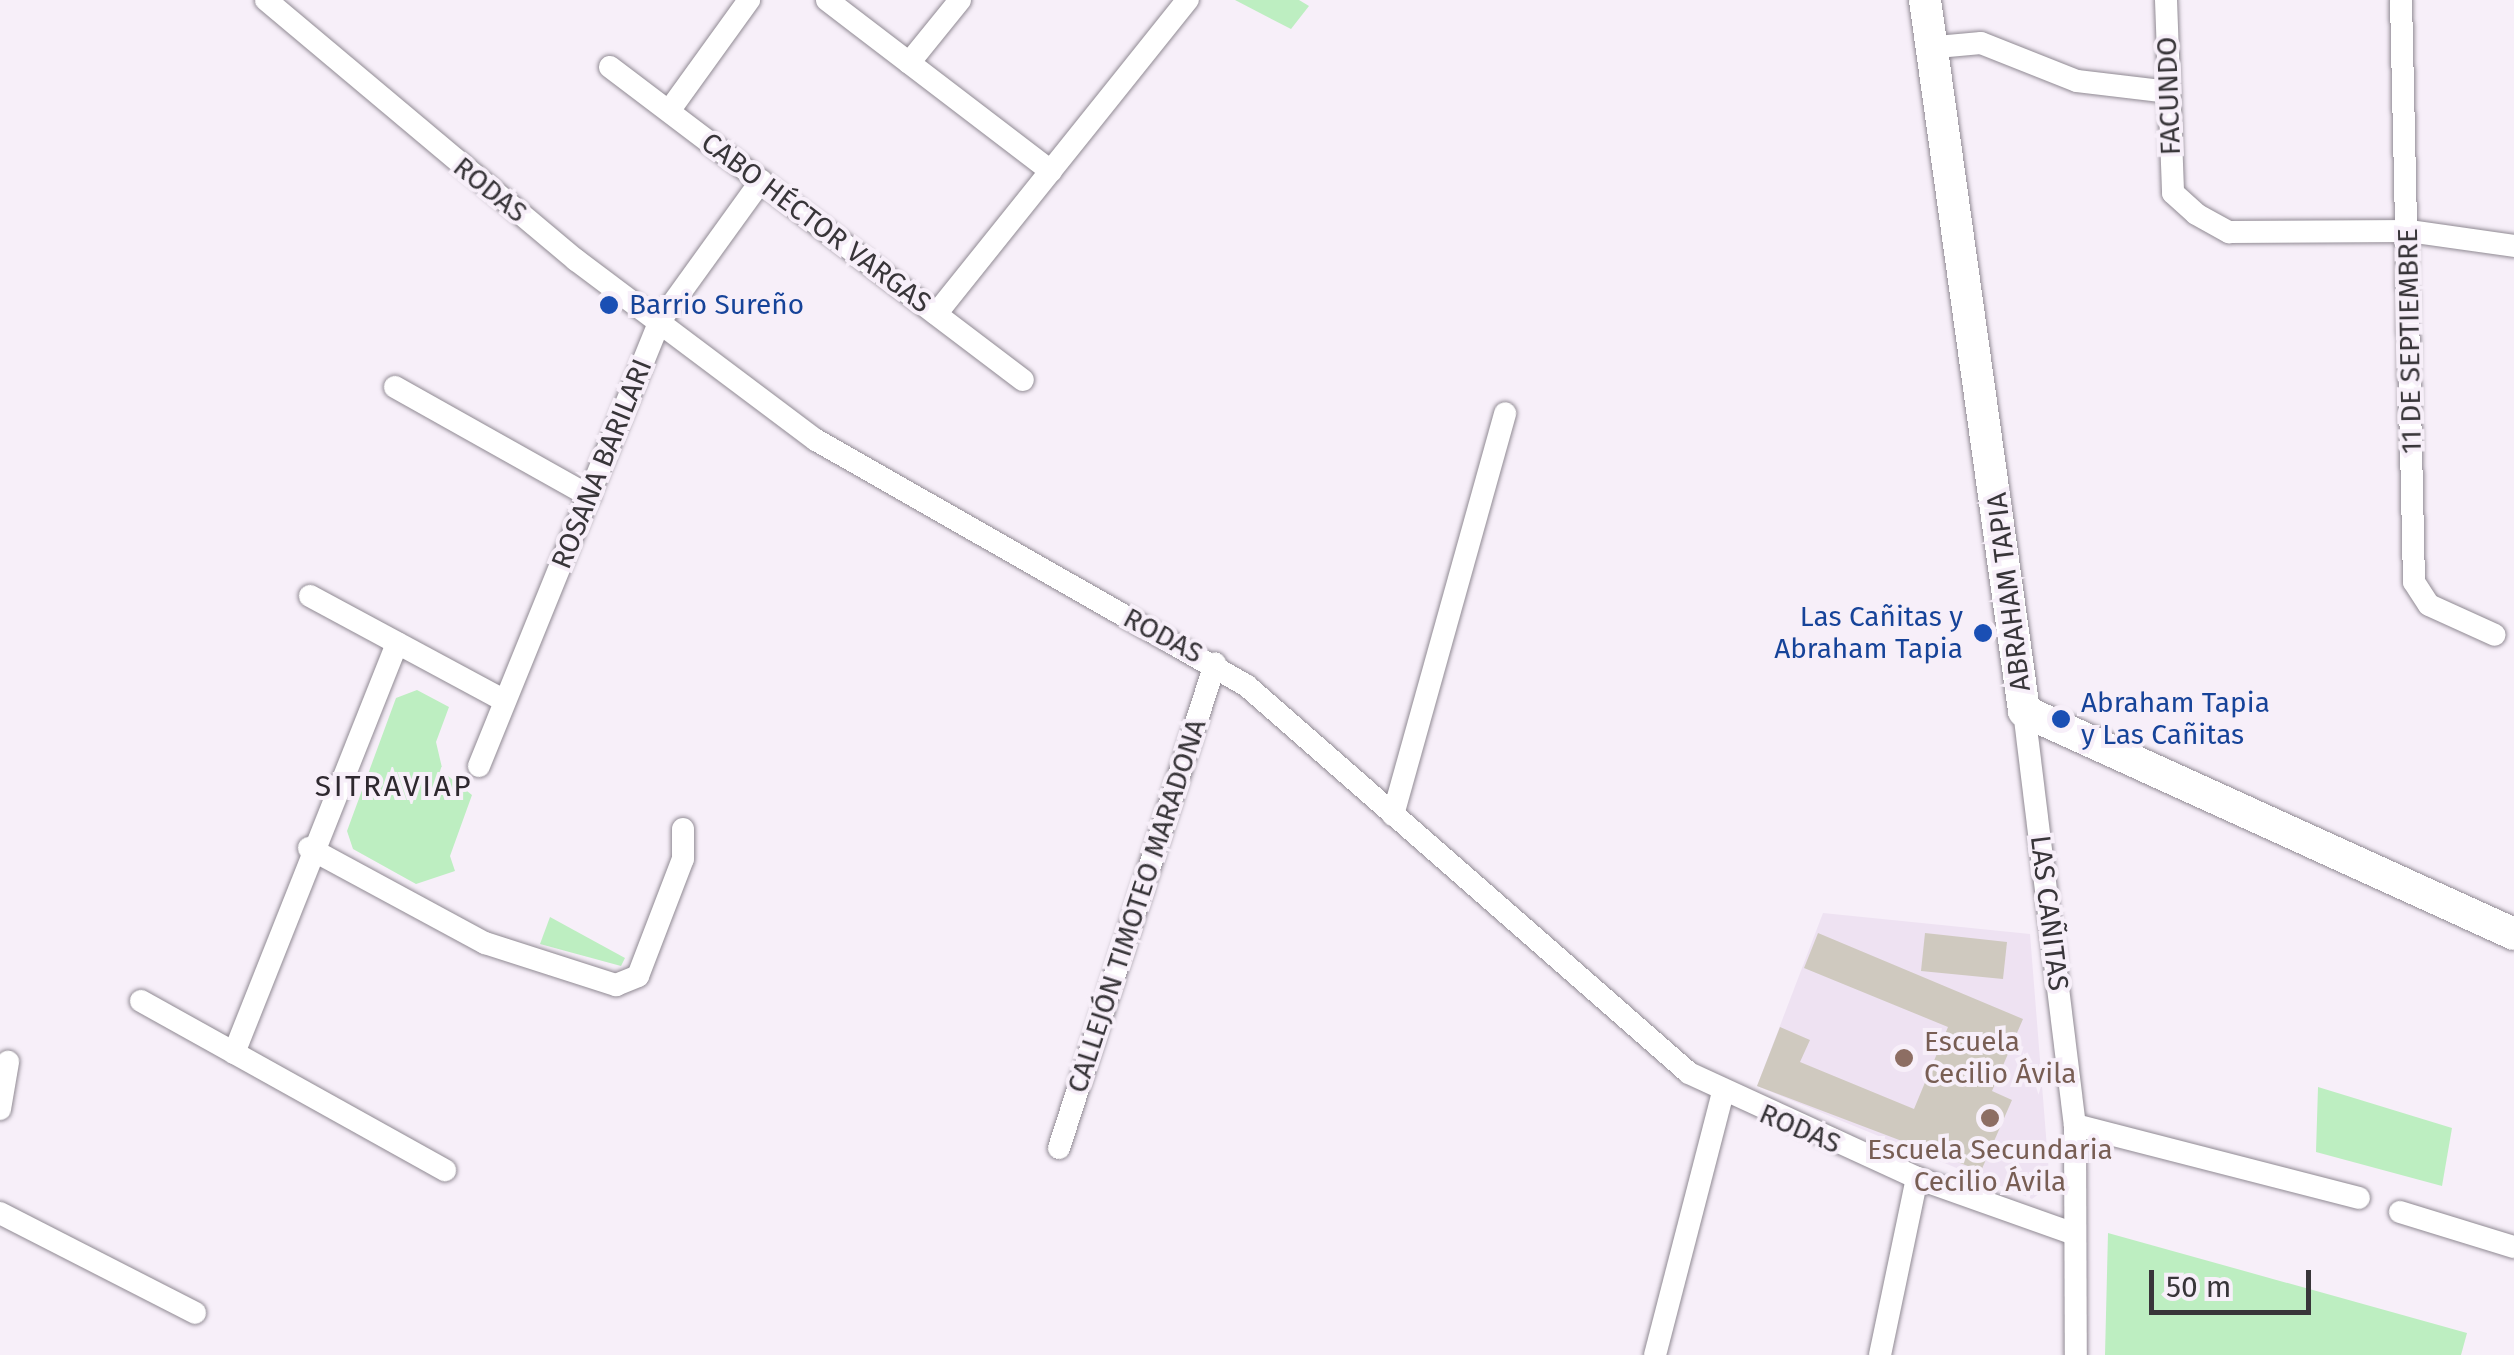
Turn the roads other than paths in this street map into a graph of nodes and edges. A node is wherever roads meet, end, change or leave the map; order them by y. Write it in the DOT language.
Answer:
graph roads {
  1 [pos="266,0"];
  2 [pos="750,0"];
  3 [pos="826,0"];
  4 [pos="960,0"];
  5 [pos="1188,0"];
  6 [pos="1925,0"];
  7 [pos="2166,0"];
  8 [pos="2401,0"];
  9 [pos="1937,47"];
  10 [pos="909,63"];
  11 [pos="610,67"];
  12 [pos="2169,92"];
  13 [pos="669,111"];
  14 [pos="1051,171"];
  15 [pos="761,181"];
  16 [pos="2409,231"];
  17 [pos="2514,246"];
  18 [pos="936,314"];
  19 [pos="660,321"];
  20 [pos="1024,380"];
  21 [pos="395,387"];
  22 [pos="1505,413"];
  23 [pos="589,496"];
  24 [pos="310,596"];
  25 [pos="2495,635"];
  26 [pos="397,643"];
  27 [pos="1215,664"];
  28 [pos="505,701"];
  29 [pos="2024,711"];
  30 [pos="479,766"];
  31 [pos="1393,815"];
  32 [pos="683,829"];
  33 [pos="309,848"];
  34 [pos="2514,934"];
  35 [pos="141,1001"];
  36 [pos="234,1053"];
  37 [pos="8,1062"];
  38 [pos="1722,1096"];
  39 [pos="0,1109"];
  40 [pos="2075,1125"];
  41 [pos="1058,1148"];
  42 [pos="445,1170"];
  43 [pos="1917,1178"];
  44 [pos="2359,1198"];
  45 [pos="2400,1212"];
  46 [pos="0,1213"];
  47 [pos="2074,1234"];
  48 [pos="2514,1247"];
  49 [pos="196,1313"];
  50 [pos="1655,1355"];
  51 [pos="1880,1355"];
  52 [pos="2076,1355"];
  1 -- 19 [label="street, RODAS"];
  2 -- 13 [label="street"];
  3 -- 10 [label="street"];
  4 -- 10 [label="street"];
  5 -- 14 [label="street"];
  6 -- 9 [label="street, ABRAHAM TAPIA"];
  7 -- 12 [label="street, FACUNDO"];
  8 -- 16 [label="street, 11 DE SEPTIEMBRE"];
  9 -- 12 [label="street"];
  9 -- 29 [label="street, ABRAHAM TAPIA"];
  10 -- 14 [label="street"];
  11 -- 13 [label="street, CABO HÉCTOR VARGAS"];
  12 -- 16 [label="street, FACUNDO"];
  13 -- 15 [label="street, CABO HÉCTOR VARGAS"];
  14 -- 18 [label="street"];
  15 -- 18 [label="street, CABO HÉCTOR VARGAS"];
  15 -- 19 [label="street, ROSANA BARILARI"];
  16 -- 17 [label="street"];
  16 -- 25 [label="street, 11 DE SEPTIEMBRE"];
  18 -- 20 [label="street, CABO HÉCTOR VARGAS"];
  19 -- 23 [label="street, ROSANA BARILARI"];
  19 -- 27 [label="street, RODAS"];
  21 -- 23 [label="street"];
  22 -- 31 [label="street"];
  23 -- 28 [label="street, ROSANA BARILARI"];
  24 -- 26 [label="street"];
  26 -- 28 [label="street"];
  26 -- 33 [label="street"];
  27 -- 31 [label="street, RODAS"];
  27 -- 41 [label="street, CALLEJÓN TIMOTEO MARADONA"];
  28 -- 30 [label="street, ROSANA BARILARI"];
  29 -- 34 [label="street, ABRAHAM TAPIA"];
  29 -- 40 [label="street, LAS CAÑITAS"];
  31 -- 38 [label="street, RODAS"];
  32 -- 33 [label="street"];
  33 -- 36 [label="street"];
  35 -- 36 [label="street"];
  36 -- 42 [label="street"];
  37 -- 39 [label="street"];
  38 -- 43 [label="street, RODAS"];
  38 -- 50 [label="street"];
  40 -- 44 [label="street"];
  40 -- 47 [label="street, LAS CAÑITAS"];
  43 -- 47 [label="street, RODAS"];
  43 -- 51 [label="street"];
  45 -- 48 [label="street"];
  46 -- 49 [label="street"];
  47 -- 52 [label="street, LAS CAÑITAS"];
}
